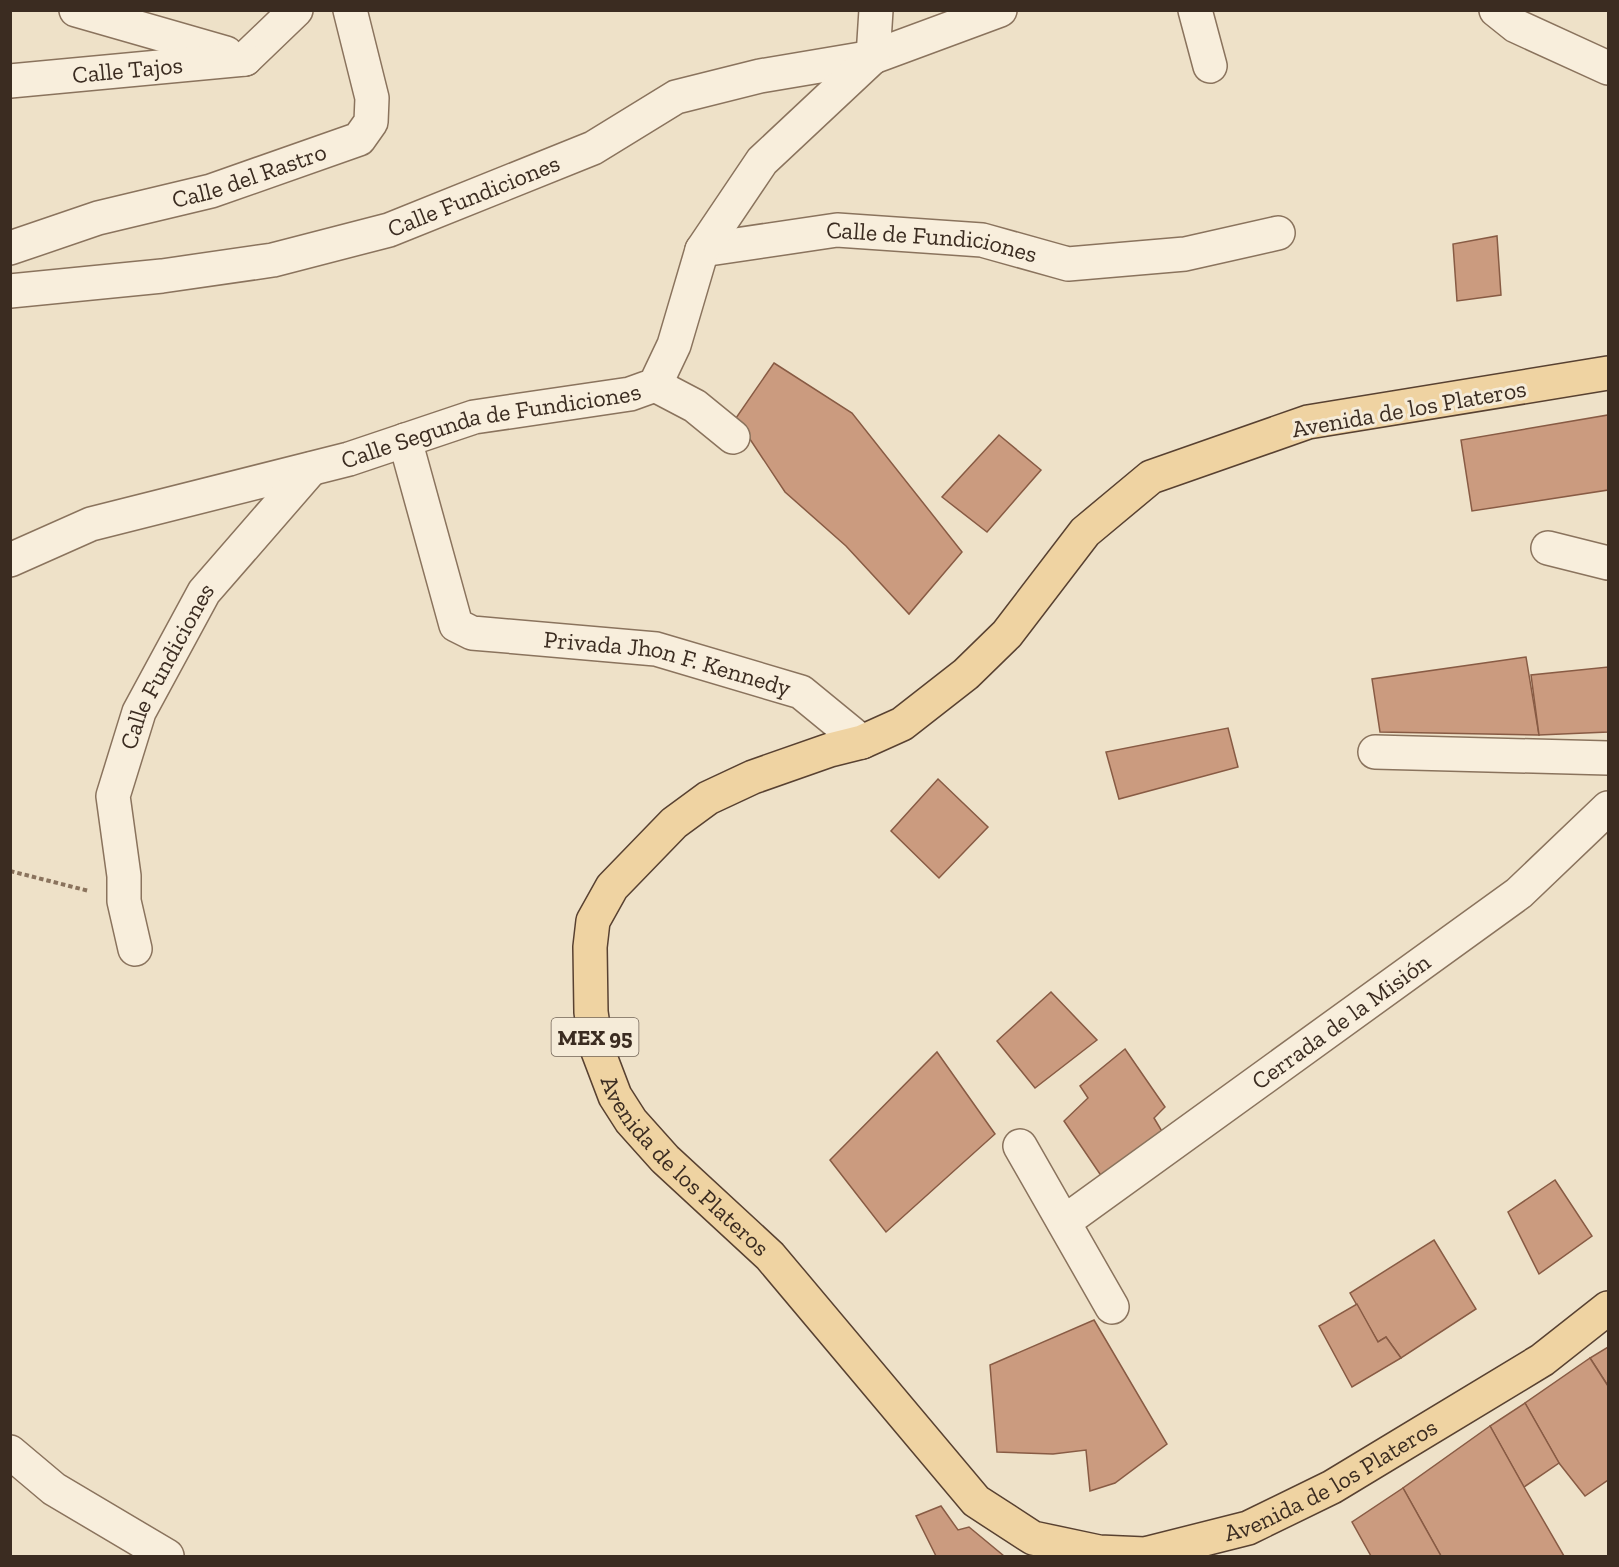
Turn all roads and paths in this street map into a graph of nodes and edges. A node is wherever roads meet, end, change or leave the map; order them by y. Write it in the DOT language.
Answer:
graph roads {
  1 [pos="76,10"];
  2 [pos="296,10"];
  3 [pos="350,10"];
  4 [pos="876,10"];
  5 [pos="1000,10"];
  6 [pos="1195,10"];
  7 [pos="1496,10"];
  8 [pos="873,57"];
  9 [pos="245,59"];
  10 [pos="1210,66"];
  11 [pos="1608,68"];
  12 [pos="10,81"];
  13 [pos="1278,233"];
  14 [pos="10,248"];
  15 [pos="702,250"];
  16 [pos="10,291"];
  17 [pos="1608,373"];
  18 [pos="655,385"];
  19 [pos="733,437"];
  20 [pos="405,440"];
  21 [pos="311,469"];
  22 [pos="1548,548"];
  23 [pos="10,560"];
  24 [pos="1608,563"];
  25 [pos="862,742"];
  26 [pos="1375,752"];
  27 [pos="1608,758"];
  28 [pos="1608,808"];
  29 [pos="10,871"];
  30 [pos="124,901"];
  31 [pos="135,949"];
  32 [pos="1020,1146"];
  33 [pos="1064,1222"];
  34 [pos="1112,1307"];
  35 [pos="1608,1308"];
  36 [pos="10,1452"];
  37 [pos="1119,1555"];
  38 [pos="167,1557"];
  1 -- 9 [label="street"];
  2 -- 9 [label="street"];
  3 -- 14 [label="street, Calle del Rastro"];
  4 -- 8 [label="street"];
  5 -- 8 [label="street"];
  6 -- 10 [label="street"];
  7 -- 11 [label="street"];
  8 -- 15 [label="street, Calle Segunda de Fundiciones"];
  8 -- 16 [label="street, Calle Fundiciones"];
  9 -- 12 [label="street, Calle Tajos"];
  13 -- 15 [label="street, Calle de Fundiciones"];
  15 -- 18 [label="street, Calle Segunda de Fundiciones"];
  17 -- 25 [label="main road, Avenida de los Plateros / MEX 95"];
  18 -- 19 [label="street"];
  18 -- 20 [label="street, Calle Segunda de Fundiciones"];
  20 -- 21 [label="street, Calle Segunda de Fundiciones"];
  20 -- 25 [label="street, Privada Jhon F. Kennedy"];
  21 -- 23 [label="street, Calle Segunda de Fundiciones"];
  21 -- 30 [label="street, Calle Fundiciones"];
  22 -- 24 [label="street"];
  25 -- 37 [label="main road, Avenida de los Plateros / MEX 95"];
  26 -- 27 [label="street"];
  28 -- 33 [label="street, Cerrada de la Misión"];
  29 -- 30 [label="path"];
  30 -- 31 [label="street, Calle Fundiciones"];
  32 -- 33 [label="street"];
  33 -- 34 [label="street"];
  35 -- 37 [label="main road, Avenida de los Plateros / MEX 95"];
  36 -- 38 [label="street"];
}
